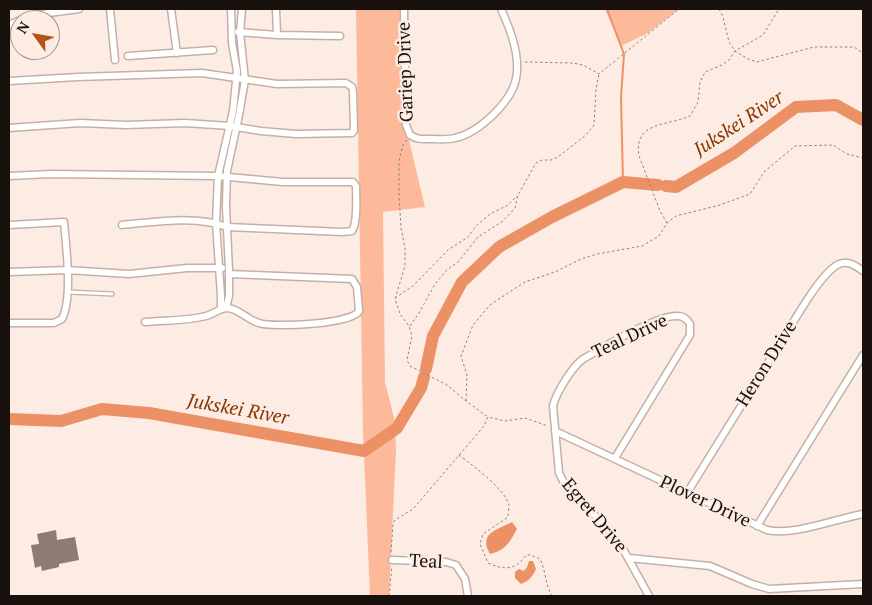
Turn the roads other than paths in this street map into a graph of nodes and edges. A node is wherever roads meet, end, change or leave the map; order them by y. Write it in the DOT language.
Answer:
graph roads {
  1 [pos="79,9"];
  2 [pos="110,9"];
  3 [pos="171,9"];
  4 [pos="231,9"];
  5 [pos="242,9"];
  6 [pos="276,9"];
  7 [pos="404,9"];
  8 [pos="501,9"];
  9 [pos="60,12"];
  10 [pos="232,32"];
  11 [pos="240,33"];
  12 [pos="277,36"];
  13 [pos="340,36"];
  14 [pos="213,50"];
  15 [pos="178,53"];
  16 [pos="128,56"];
  17 [pos="115,60"];
  18 [pos="237,78"];
  19 [pos="245,80"];
  20 [pos="9,81"];
  21 [pos="233,126"];
  22 [pos="9,128"];
  23 [pos="9,176"];
  24 [pos="218,176"];
  25 [pos="227,177"];
  26 [pos="216,223"];
  27 [pos="9,225"];
  28 [pos="122,225"];
  29 [pos="227,227"];
  30 [pos="220,268"];
  31 [pos="67,270"];
  32 [pos="229,271"];
  33 [pos="863,271"];
  34 [pos="9,272"];
  35 [pos="66,292"];
  36 [pos="112,294"];
  37 [pos="224,309"];
  38 [pos="145,322"];
  39 [pos="9,323"];
  40 [pos="863,355"];
  41 [pos="555,431"];
  42 [pos="615,458"];
  43 [pos="687,493"];
  44 [pos="863,514"];
  45 [pos="757,526"];
  46 [pos="629,558"];
  47 [pos="392,560"];
  48 [pos="863,584"];
  49 [pos="468,596"];
  50 [pos="649,596"];
  1 -- 9 [label="street"];
  2 -- 17 [label="street"];
  3 -- 15 [label="street"];
  4 -- 10 [label="street"];
  5 -- 11 [label="street"];
  6 -- 12 [label="street"];
  7 -- 8 [label="street, Gariep Drive"];
  10 -- 11 [label="street"];
  10 -- 18 [label="street"];
  11 -- 12 [label="street"];
  11 -- 19 [label="street"];
  12 -- 13 [label="street"];
  14 -- 15 [label="street"];
  15 -- 16 [label="street"];
  18 -- 19 [label="street"];
  18 -- 20 [label="street"];
  18 -- 21 [label="street"];
  19 -- 21 [label="street"];
  19 -- 21 [label="street"];
  21 -- 22 [label="street"];
  21 -- 24 [label="street"];
  21 -- 25 [label="street"];
  23 -- 24 [label="street"];
  24 -- 25 [label="street"];
  24 -- 26 [label="street"];
  25 -- 29 [label="street"];
  25 -- 29 [label="street"];
  26 -- 28 [label="street"];
  26 -- 29 [label="street"];
  26 -- 30 [label="street"];
  27 -- 31 [label="street"];
  29 -- 32 [label="street"];
  30 -- 31 [label="street"];
  30 -- 32 [label="street"];
  30 -- 37 [label="street"];
  31 -- 34 [label="street"];
  31 -- 35 [label="street"];
  32 -- 37 [label="street"];
  32 -- 37 [label="street"];
  33 -- 43 [label="street, Heron Drive"];
  35 -- 36 [label="lane"];
  35 -- 39 [label="street"];
  37 -- 38 [label="street"];
  40 -- 45 [label="street"];
  41 -- 42 [label="street, Plover Drive"];
  41 -- 42 [label="street, Teal Drive"];
  41 -- 46 [label="street, Egret Drive"];
  42 -- 43 [label="street, Plover Drive"];
  43 -- 45 [label="street, Plover Drive"];
  44 -- 45 [label="street, Plover Drive"];
  46 -- 48 [label="street"];
  46 -- 50 [label="street, Egret Drive"];
  47 -- 49 [label="street, Teal"];
}
